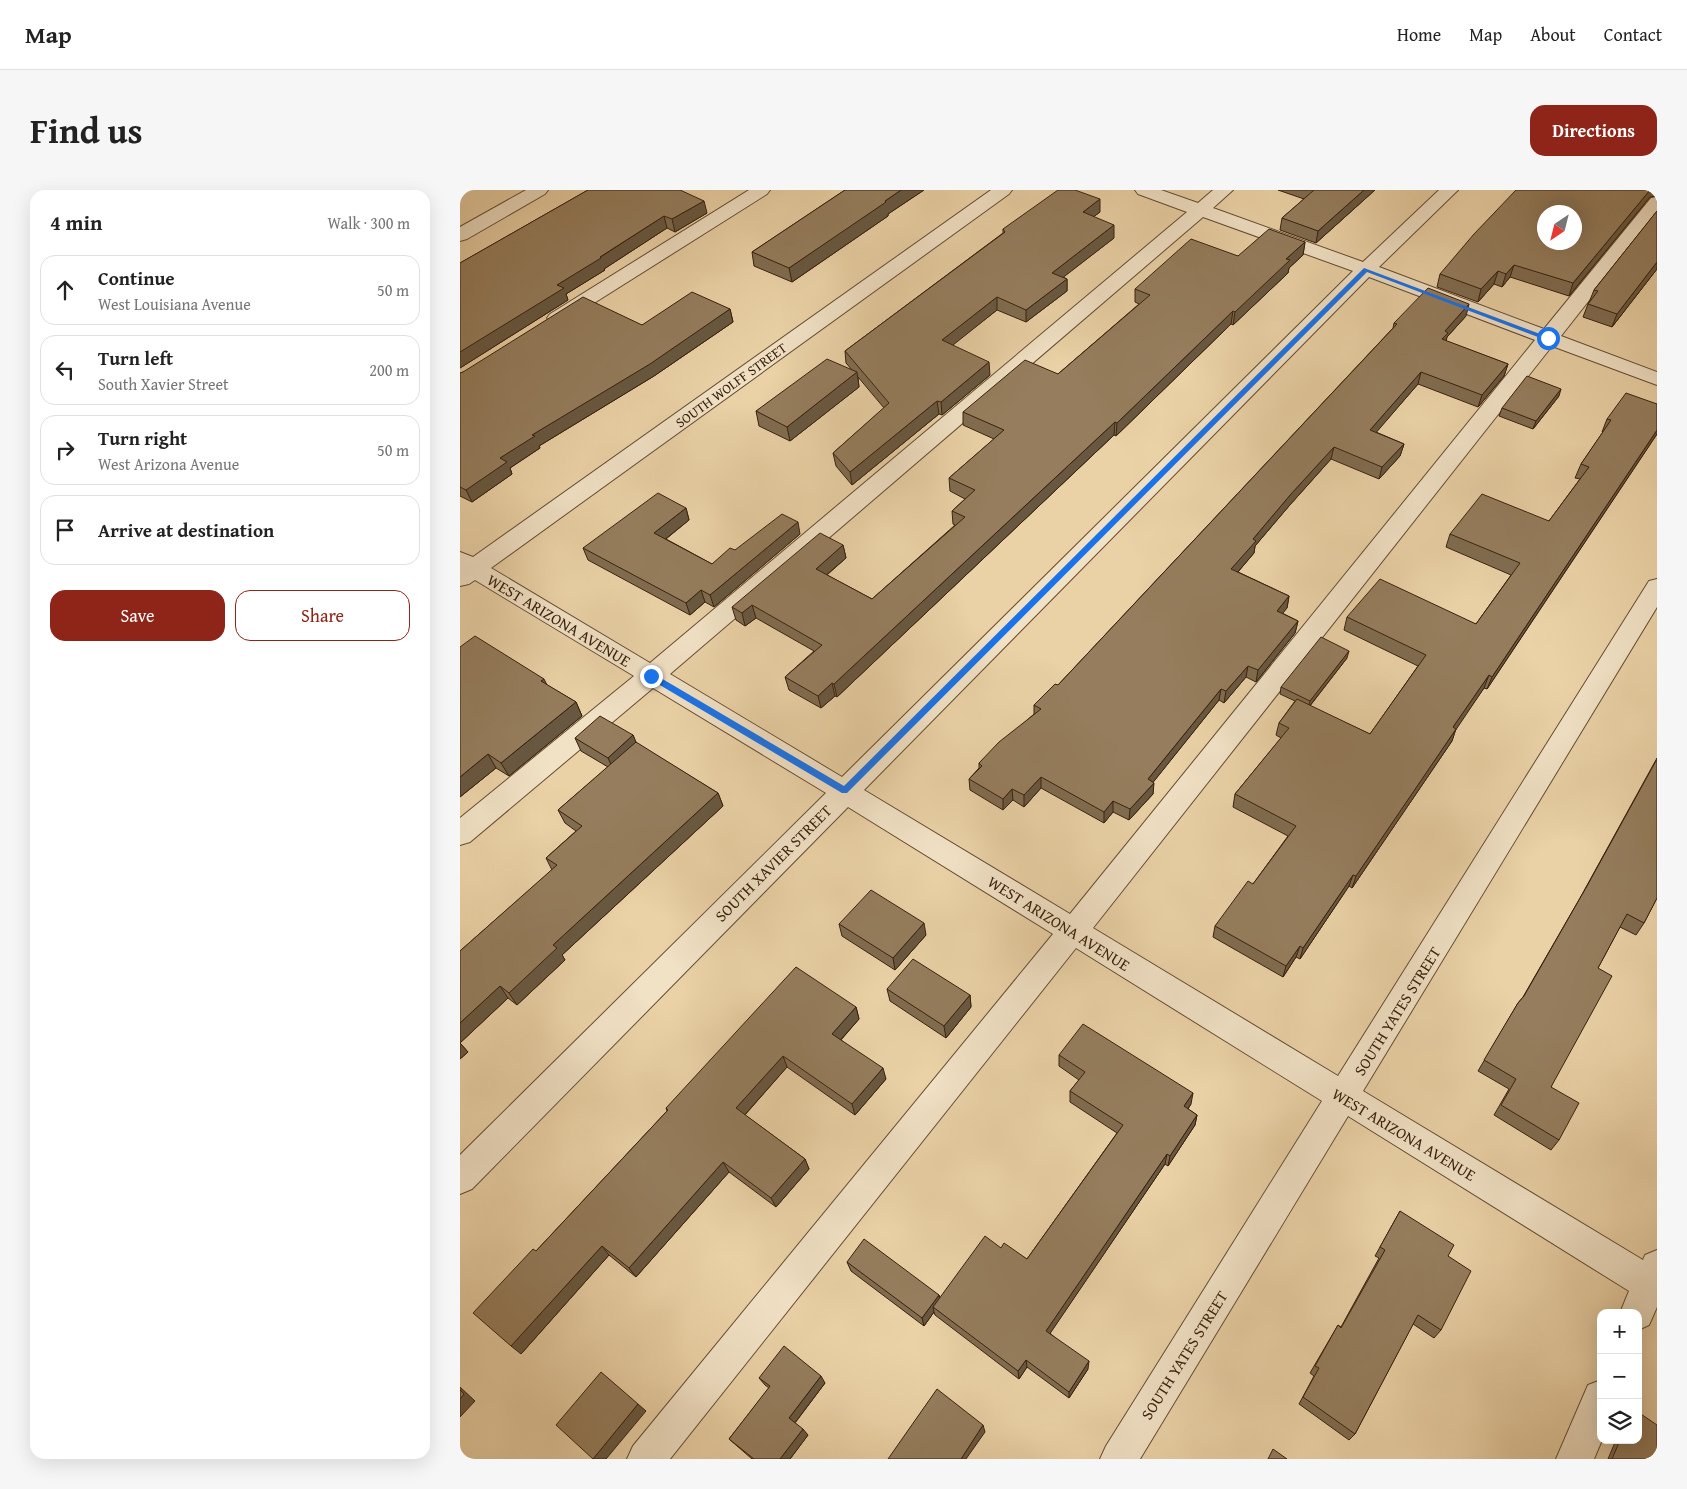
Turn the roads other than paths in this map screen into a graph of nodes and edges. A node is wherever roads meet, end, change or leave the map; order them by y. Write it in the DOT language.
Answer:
graph roads {
  1 [pos="540,190"];
  2 [pos="761,190"];
  3 [pos="1003,190"];
  4 [pos="1144,190"];
  5 [pos="1224,190"];
  6 [pos="1449,190"];
  7 [pos="1652,197"];
  8 [pos="1200,210"];
  9 [pos="460,235"];
  10 [pos="1366,269"];
  11 [pos="544,326"];
  12 [pos="1548,338"];
  13 [pos="1657,379"];
  14 [pos="465,569"];
  15 [pos="1657,587"];
  16 [pos="651,676"];
  17 [pos="844,791"];
  18 [pos="460,834"];
  19 [pos="1073,931"];
  20 [pos="1344,1097"];
  21 [pos="460,1178"];
  22 [pos="1650,1288"];
  23 [pos="1601,1399"];
  24 [pos="646,1459"];
  25 [pos="1119,1459"];
  26 [pos="1575,1459"];
  1 -- 9 [label="street"];
  2 -- 11 [label="street"];
  3 -- 14 [label="street, SOUTH WOLFF STREET"];
  4 -- 8 [label="street"];
  5 -- 8 [label="street"];
  6 -- 10 [label="street, SOUTH XAVIER STREET"];
  7 -- 12 [label="street"];
  8 -- 10 [label="street"];
  8 -- 16 [label="street"];
  10 -- 12 [label="street"];
  10 -- 17 [label="street, SOUTH XAVIER STREET"];
  12 -- 13 [label="street"];
  12 -- 19 [label="street"];
  14 -- 16 [label="street, WEST ARIZONA AVENUE"];
  15 -- 20 [label="street, SOUTH YATES STREET"];
  16 -- 17 [label="street, WEST ARIZONA AVENUE"];
  16 -- 18 [label="street"];
  17 -- 19 [label="street, WEST ARIZONA AVENUE"];
  17 -- 21 [label="street, SOUTH XAVIER STREET"];
  19 -- 20 [label="street, WEST ARIZONA AVENUE"];
  19 -- 24 [label="street"];
  20 -- 22 [label="street, WEST ARIZONA AVENUE"];
  20 -- 25 [label="street, SOUTH YATES STREET"];
  23 -- 26 [label="street"];
}
